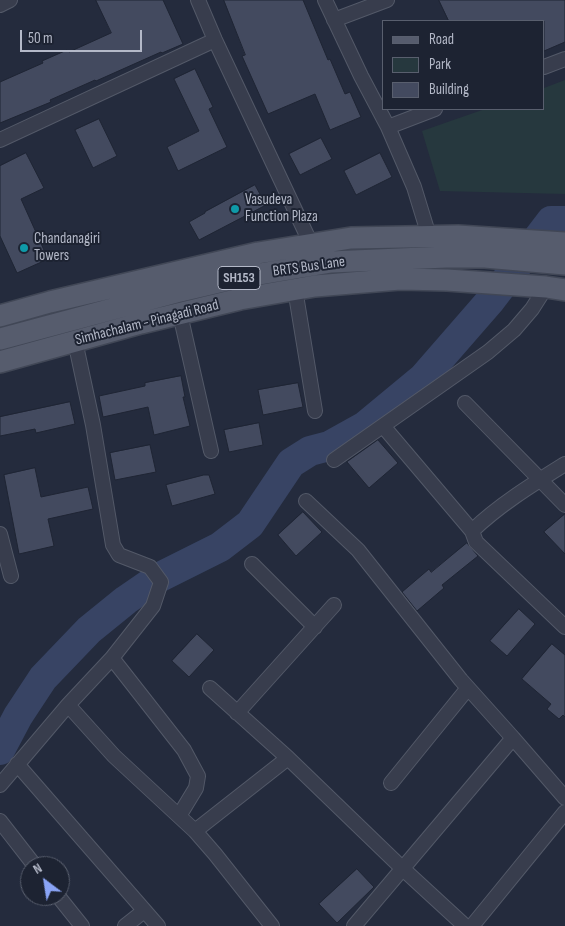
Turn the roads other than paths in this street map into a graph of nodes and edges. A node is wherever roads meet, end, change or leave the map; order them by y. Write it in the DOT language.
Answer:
graph roads {
  1 [pos="10,0"];
  2 [pos="198,0"];
  3 [pos="325,0"];
  4 [pos="387,0"];
  5 [pos="0,5"];
  6 [pos="334,20"];
  7 [pos="215,40"];
  8 [pos="565,59"];
  9 [pos="545,67"];
  10 [pos="432,110"];
  11 [pos="388,127"];
  12 [pos="0,140"];
  13 [pos="429,236"];
  14 [pos="311,244"];
  15 [pos="564,257"];
  16 [pos="555,288"];
  17 [pos="295,290"];
  18 [pos="180,314"];
  19 [pos="0,316"];
  20 [pos="0,339"];
  21 [pos="75,341"];
  22 [pos="0,362"];
  23 [pos="465,403"];
  24 [pos="315,412"];
  25 [pos="383,426"];
  26 [pos="211,451"];
  27 [pos="334,460"];
  28 [pos="565,464"];
  29 [pos="540,480"];
  30 [pos="306,501"];
  31 [pos="565,505"];
  32 [pos="472,531"];
  33 [pos="0,534"];
  34 [pos="252,564"];
  35 [pos="11,576"];
  36 [pos="334,606"];
  37 [pos="315,627"];
  38 [pos="565,627"];
  39 [pos="112,658"];
  40 [pos="210,688"];
  41 [pos="468,688"];
  42 [pos="68,705"];
  43 [pos="237,713"];
  44 [pos="513,738"];
  45 [pos="288,758"];
  46 [pos="17,764"];
  47 [pos="391,783"];
  48 [pos="0,785"];
  49 [pos="565,798"];
  50 [pos="565,812"];
  51 [pos="179,816"];
  52 [pos="0,821"];
  53 [pos="195,832"];
  54 [pos="27,856"];
  55 [pos="402,868"];
  56 [pos="66,906"];
  57 [pos="144,911"];
  58 [pos="82,926"];
  59 [pos="125,926"];
  60 [pos="158,926"];
  61 [pos="272,926"];
  62 [pos="354,926"];
  63 [pos="465,926"];
  64 [pos="472,926"];
  1 -- 5 [label="street"];
  2 -- 7 [label="street"];
  3 -- 6 [label="street"];
  4 -- 6 [label="street"];
  6 -- 11 [label="street"];
  7 -- 12 [label="street"];
  7 -- 14 [label="street"];
  8 -- 9 [label="street"];
  10 -- 11 [label="street"];
  11 -- 13 [label="street"];
  13 -- 14 [label="main road"];
  13 -- 15 [label="main road"];
  14 -- 19 [label="main road"];
  15 -- 20 [label="main road, BRTS Bus Lane / SH153"];
  16 -- 17 [label="main road, Simhachalam - Pinagadi Road"];
  16 -- 25 [label="street"];
  17 -- 18 [label="main road, Simhachalam - Pinagadi Road"];
  17 -- 24 [label="street"];
  18 -- 21 [label="main road, Simhachalam - Pinagadi Road"];
  18 -- 26 [label="street"];
  21 -- 22 [label="main road, Simhachalam - Pinagadi Road"];
  21 -- 39 [label="street"];
  23 -- 29 [label="street"];
  25 -- 27 [label="street"];
  25 -- 32 [label="street"];
  28 -- 29 [label="street"];
  29 -- 31 [label="street"];
  29 -- 32 [label="street"];
  30 -- 41 [label="street"];
  32 -- 38 [label="street"];
  33 -- 35 [label="street"];
  34 -- 37 [label="street"];
  36 -- 37 [label="street"];
  37 -- 43 [label="street"];
  39 -- 42 [label="street"];
  39 -- 51 [label="street"];
  40 -- 43 [label="street"];
  41 -- 44 [label="street"];
  41 -- 47 [label="street"];
  42 -- 46 [label="street"];
  42 -- 51 [label="street"];
  43 -- 45 [label="street"];
  44 -- 49 [label="street"];
  44 -- 55 [label="street"];
  45 -- 53 [label="street"];
  45 -- 55 [label="street"];
  46 -- 48 [label="street"];
  46 -- 57 [label="street"];
  50 -- 64 [label="street"];
  51 -- 53 [label="street"];
  52 -- 54 [label="street"];
  53 -- 61 [label="street"];
  55 -- 62 [label="street"];
  55 -- 63 [label="street"];
  56 -- 58 [label="street"];
  57 -- 59 [label="street"];
  57 -- 60 [label="street"];
}
